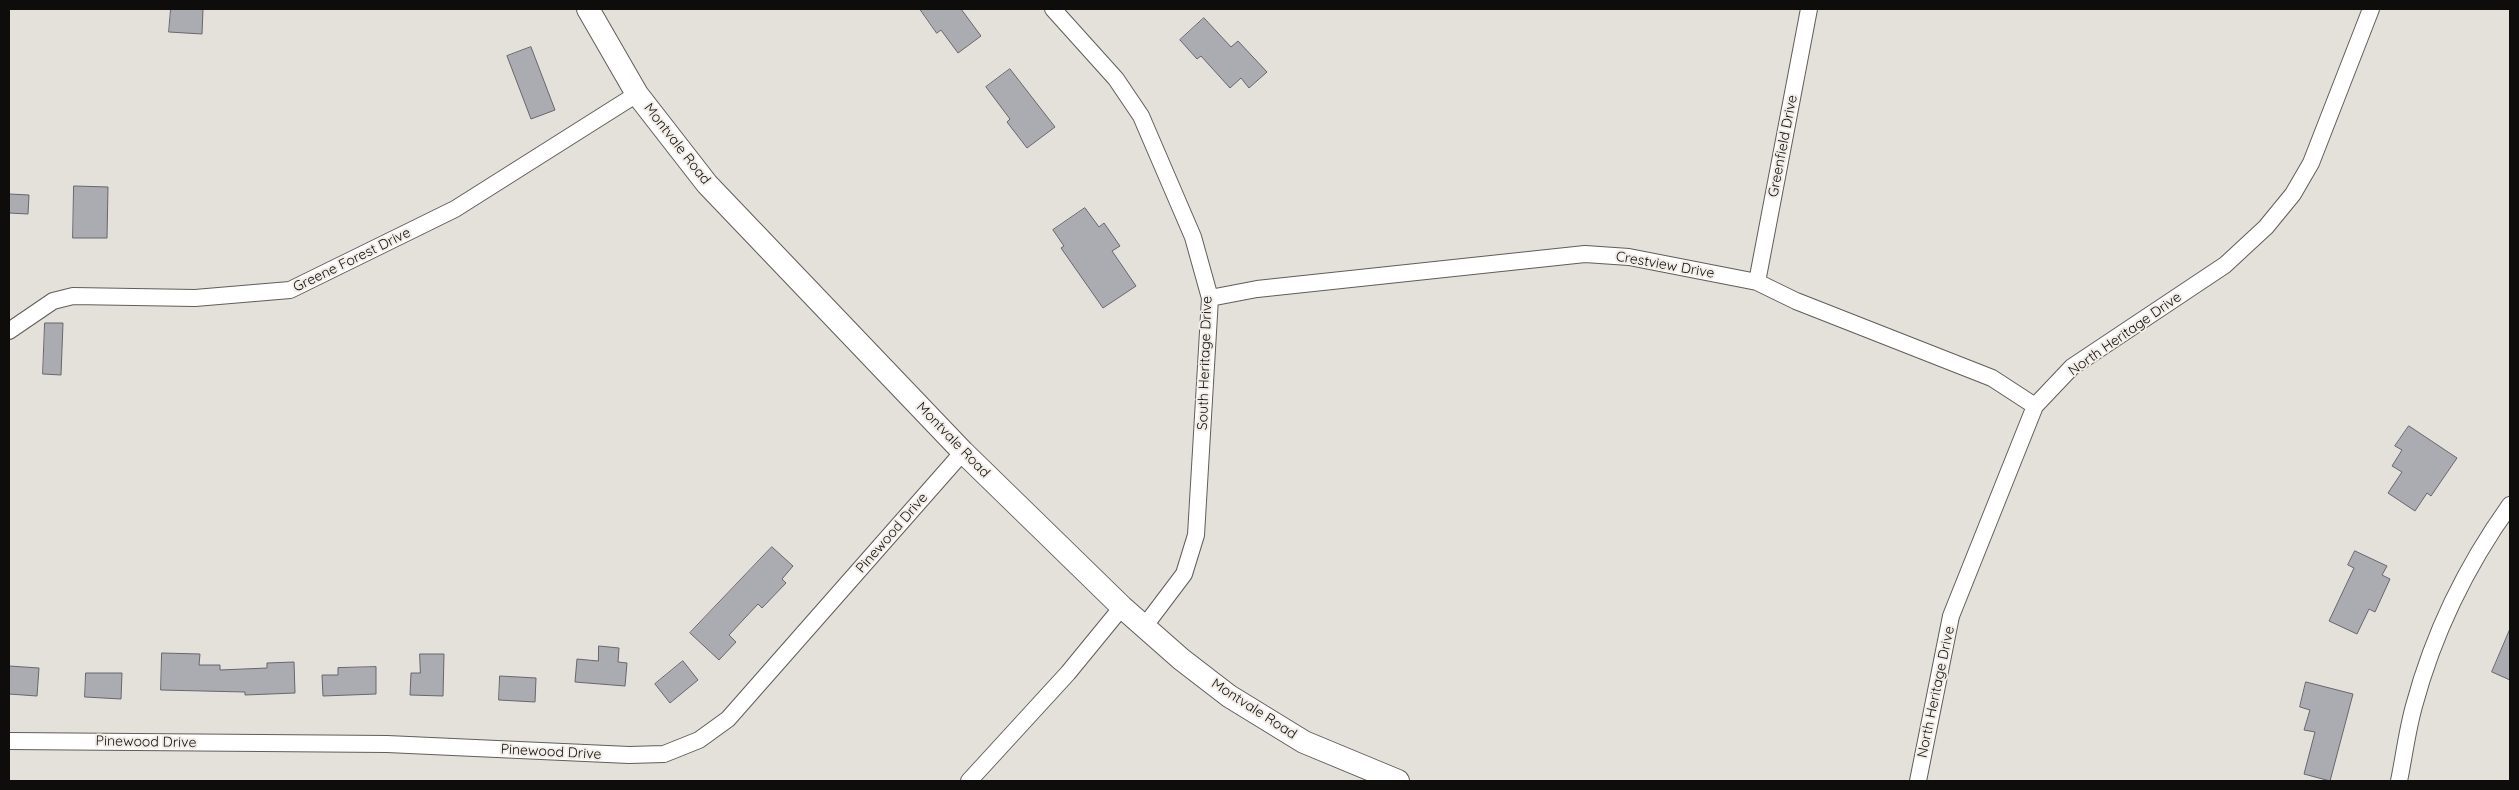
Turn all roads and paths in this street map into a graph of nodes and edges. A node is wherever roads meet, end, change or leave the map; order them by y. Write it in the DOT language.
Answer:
graph roads {
  1 [pos="588,9"];
  2 [pos="1053,9"];
  3 [pos="1809,9"];
  4 [pos="2372,9"];
  5 [pos="637,94"];
  6 [pos="1757,282"];
  7 [pos="1210,298"];
  8 [pos="9,332"];
  9 [pos="2034,406"];
  10 [pos="963,452"];
  11 [pos="2510,505"];
  12 [pos="1122,607"];
  13 [pos="1144,627"];
  14 [pos="9,741"];
  15 [pos="969,781"];
  16 [pos="1398,781"];
  17 [pos="1918,781"];
  18 [pos="2400,781"];
  1 -- 5 [label="main road, Montvale Road"];
  2 -- 7 [label="street, South Heritage Drive"];
  3 -- 6 [label="street, Greenfield Drive"];
  4 -- 9 [label="street, North Heritage Drive"];
  5 -- 8 [label="street, Greene Forest Drive"];
  5 -- 10 [label="main road, Montvale Road"];
  6 -- 7 [label="street, Crestview Drive"];
  6 -- 9 [label="street, Crestview Drive"];
  7 -- 13 [label="street, South Heritage Drive"];
  9 -- 17 [label="street, North Heritage Drive"];
  10 -- 12 [label="main road, Montvale Road"];
  10 -- 14 [label="street, Pinewood Drive"];
  11 -- 18 [label="street"];
  12 -- 13 [label="main road, Montvale Road"];
  12 -- 15 [label="street"];
  13 -- 16 [label="main road, Montvale Road"];
}
